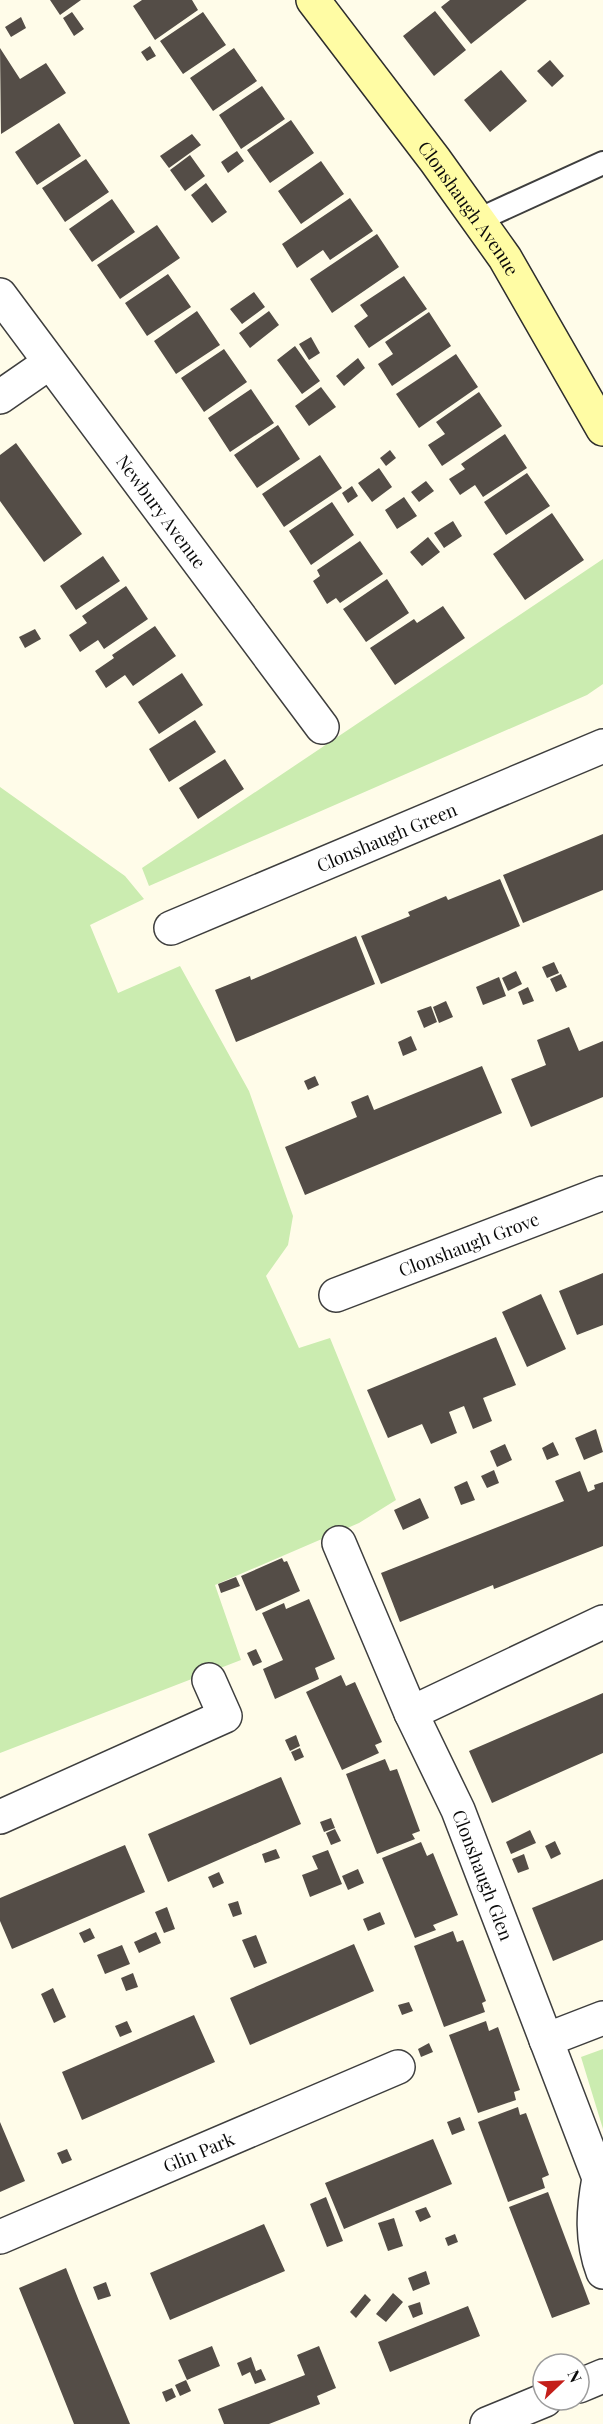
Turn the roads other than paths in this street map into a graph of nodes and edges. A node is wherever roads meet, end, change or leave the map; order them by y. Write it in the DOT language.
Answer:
graph roads {
  1 [pos="318,2"];
  2 [pos="603,163"];
  3 [pos="478,220"];
  4 [pos="0,295"];
  5 [pos="49,363"];
  6 [pos="0,397"];
  7 [pos="603,429"];
  8 [pos="322,727"];
  9 [pos="603,746"];
  10 [pos="171,928"];
  11 [pos="603,1193"];
  12 [pos="336,1295"];
  13 [pos="339,1542"];
  14 [pos="603,1622"];
  15 [pos="209,1680"];
  16 [pos="411,1713"];
  17 [pos="0,1817"];
  18 [pos="603,2018"];
  19 [pos="546,2040"];
  20 [pos="398,2067"];
  21 [pos="601,2178"];
  22 [pos="0,2237"];
  23 [pos="603,2271"];
  24 [pos="531,2406"];
  25 [pos="488,2424"];
  1 -- 3 [label="street, Clonshaugh Avenue"];
  2 -- 3 [label="lane"];
  3 -- 7 [label="street, Clonshaugh Avenue"];
  4 -- 5 [label="street, Newbury Avenue"];
  5 -- 6 [label="street"];
  5 -- 8 [label="street, Newbury Avenue"];
  9 -- 10 [label="street, Clonshaugh Green"];
  11 -- 12 [label="street, Clonshaugh Grove"];
  13 -- 16 [label="street, Clonshaugh Glen"];
  14 -- 16 [label="street"];
  15 -- 17 [label="street"];
  16 -- 19 [label="street, Clonshaugh Glen"];
  18 -- 19 [label="street"];
  19 -- 21 [label="street, Clonshaugh Glen"];
  20 -- 22 [label="street, Glin Park"];
  21 -- 23 [label="street, Clonshaugh Glen"];
  24 -- 25 [label="street"];
}
